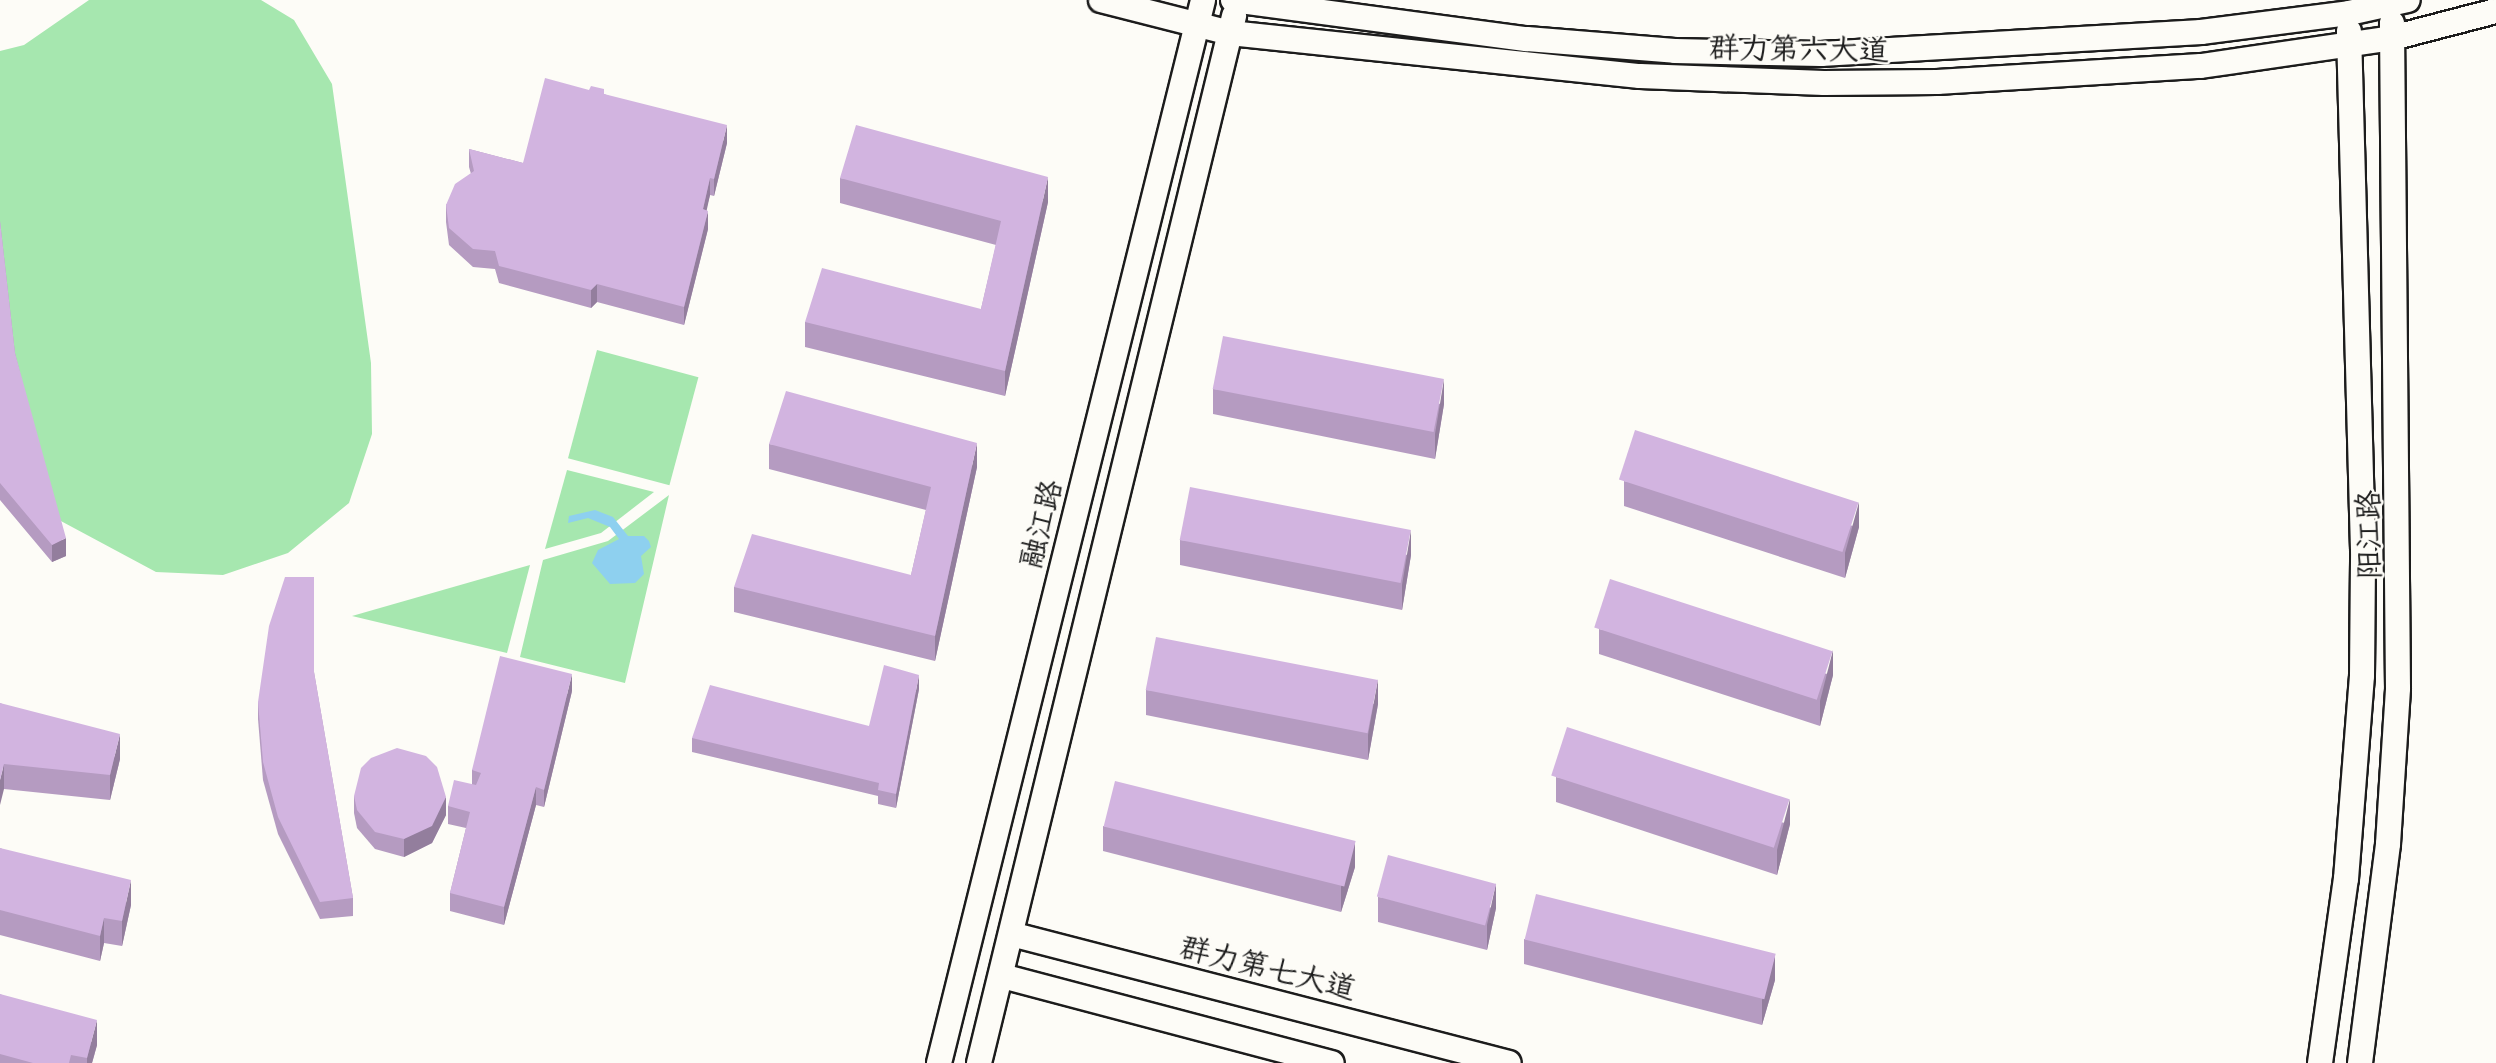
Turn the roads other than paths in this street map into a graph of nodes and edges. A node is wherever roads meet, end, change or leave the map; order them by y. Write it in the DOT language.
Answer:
graph roads {
  1 [pos="1101,0"];
  2 [pos="1203,0"];
  3 [pos="1237,0"];
  4 [pos="2400,2"];
  5 [pos="2496,11"];
  6 [pos="2349,13"];
  7 [pos="1198,25"];
  8 [pos="1230,33"];
  9 [pos="2392,38"];
  10 [pos="2350,46"];
  11 [pos="1011,934"];
  12 [pos="1002,976"];
  13 [pos="939,1063"];
  14 [pos="979,1063"];
  15 [pos="1332,1063"];
  16 [pos="1509,1063"];
  17 [pos="2320,1063"];
  18 [pos="2360,1063"];
  1 -- 7 [label="main road, 群力第六大道"];
  2 -- 7 [label="main road, 融江路"];
  3 -- 6 [label="main road, 群力第六大道"];
  3 -- 8 [label="main road"];
  4 -- 6 [label="main road, 群力第六大道"];
  4 -- 9 [label="main road, 阳江路"];
  5 -- 9 [label="main road, 群力第六大道"];
  6 -- 10 [label="main road, 阳江路"];
  7 -- 8 [label="main road, 群力第六大道"];
  7 -- 13 [label="main road, 融江路"];
  8 -- 10 [label="main road, 群力第六大道"];
  8 -- 11 [label="main road"];
  9 -- 10 [label="main road, 群力第六大道"];
  9 -- 18 [label="main road, 阳江路"];
  10 -- 17 [label="main road, 阳江路"];
  11 -- 12 [label="main road"];
  11 -- 16 [label="main road, 群力第七大道"];
  12 -- 14 [label="main road"];
  12 -- 15 [label="main road"];
}
